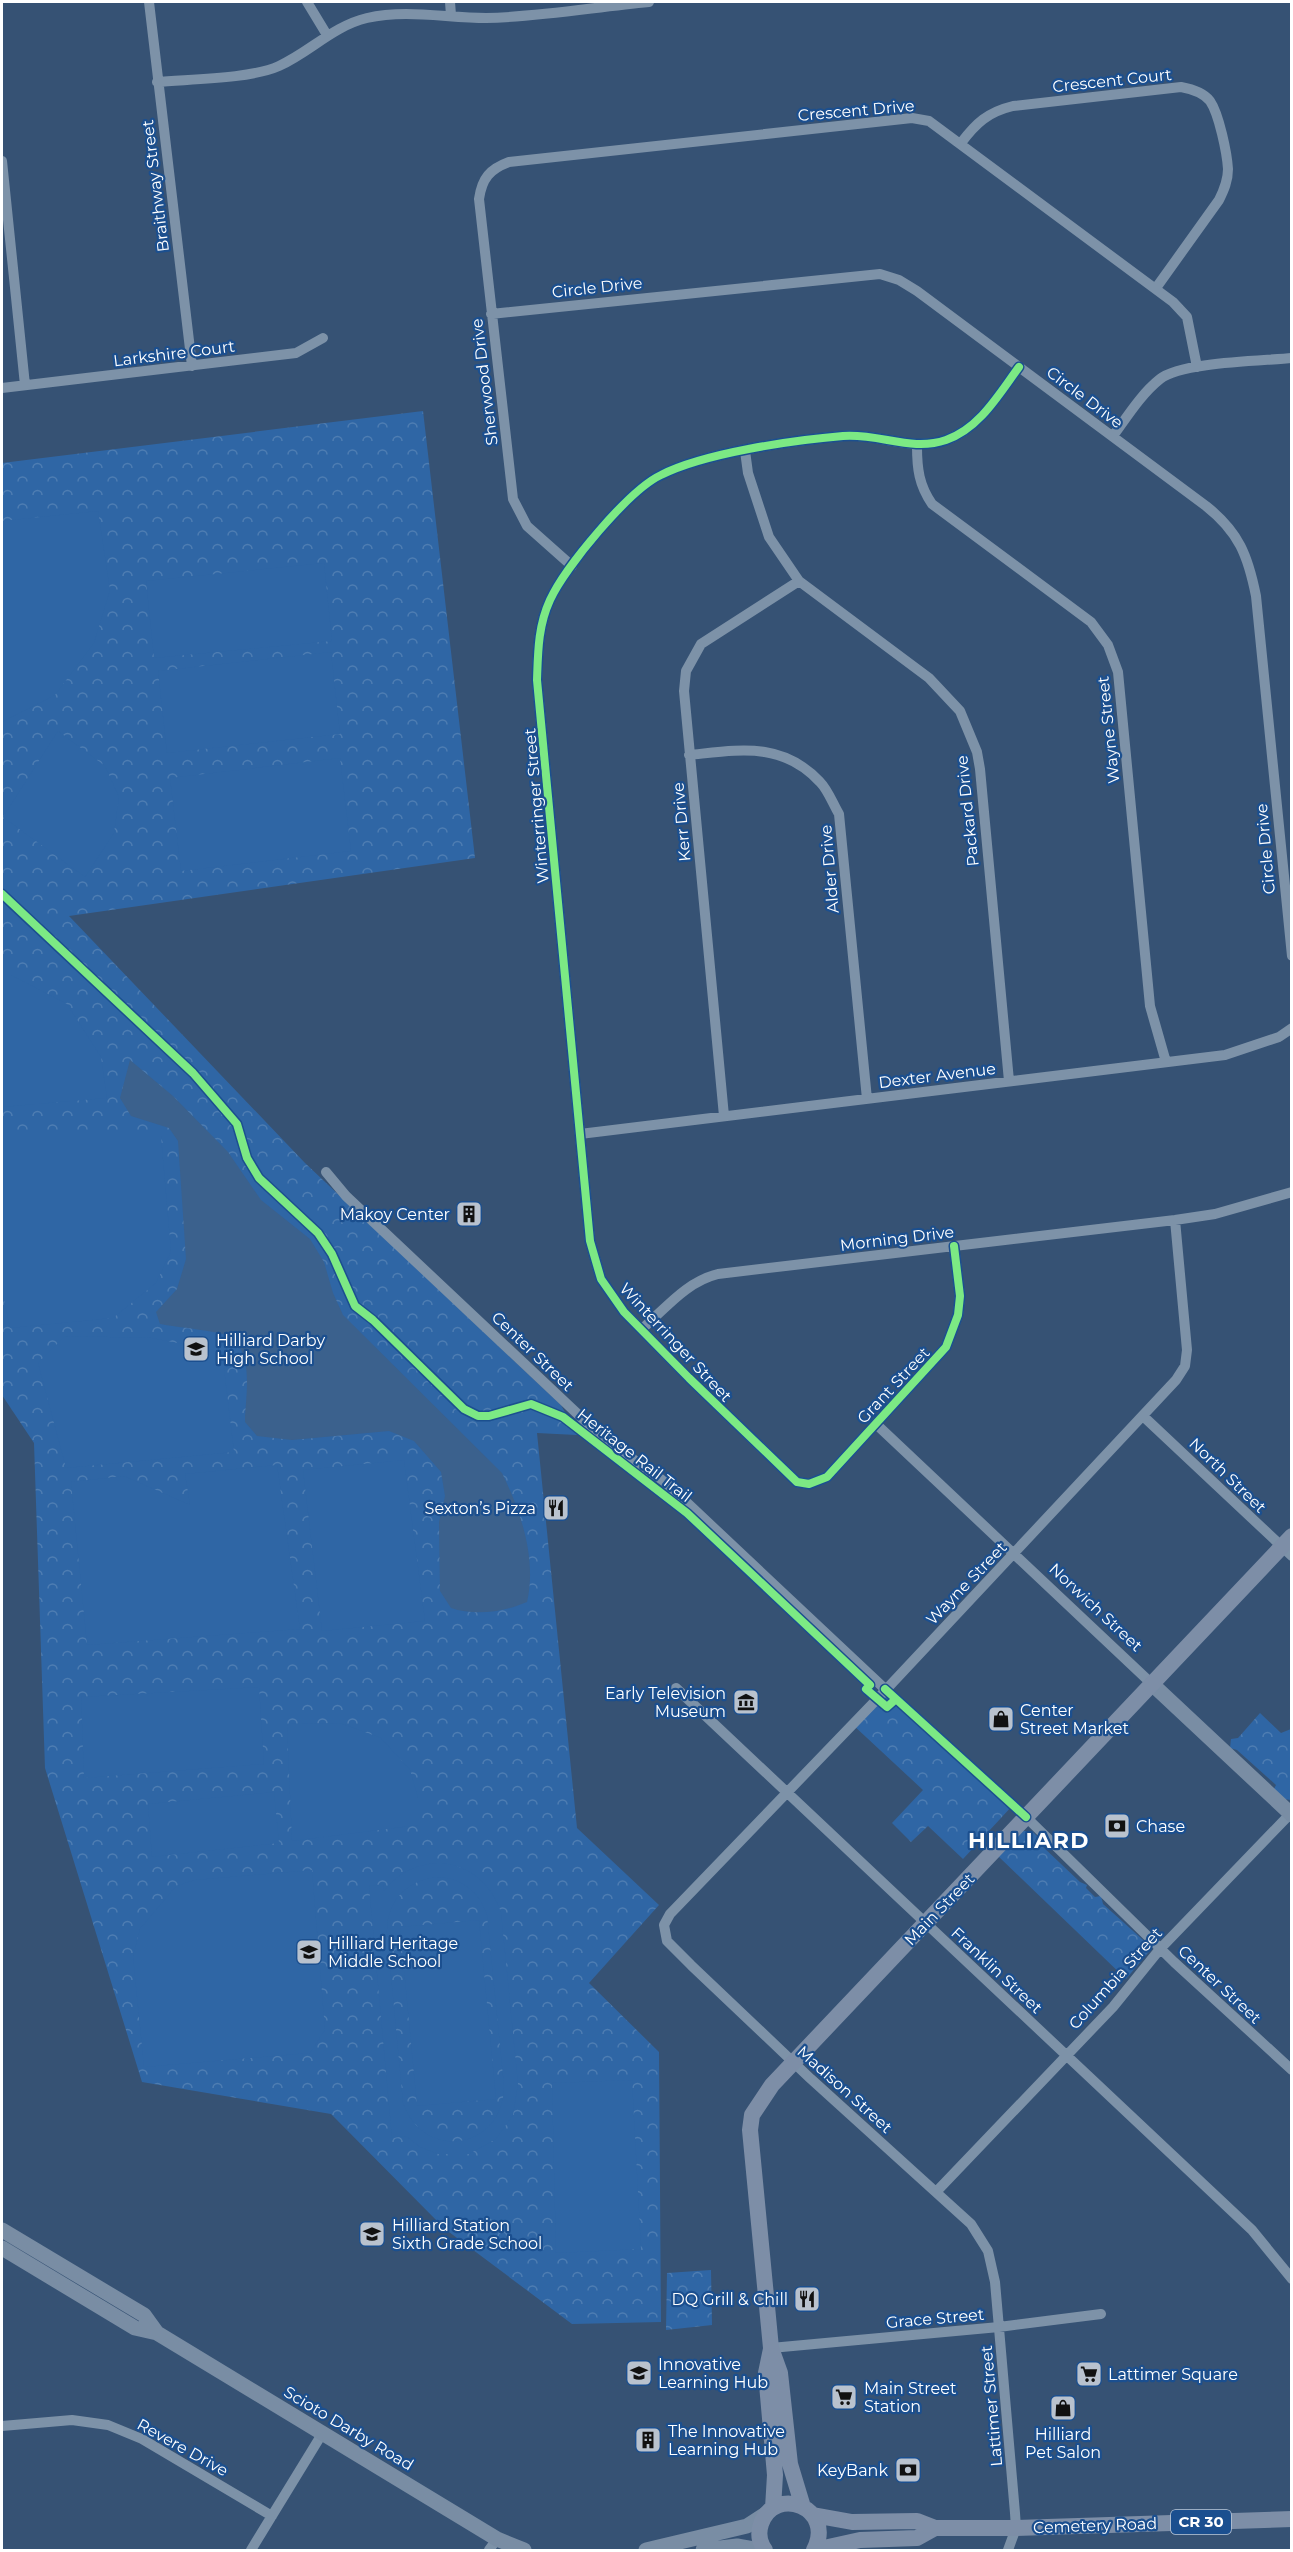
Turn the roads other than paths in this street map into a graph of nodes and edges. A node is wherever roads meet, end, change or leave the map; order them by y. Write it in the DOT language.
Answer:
graph roads {
  1 [pos="149,2"];
  2 [pos="307,2"];
  3 [pos="450,2"];
  4 [pos="649,2"];
  5 [pos="451,15"];
  6 [pos="327,35"];
  7 [pos="157,82"];
  8 [pos="961,143"];
  9 [pos="2,160"];
  10 [pos="488,173"];
  11 [pos="1156,288"];
  12 [pos="491,314"];
  13 [pos="323,338"];
  14 [pos="1292,358"];
  15 [pos="192,366"];
  16 [pos="1020,367"];
  17 [pos="1197,367"];
  18 [pos="25,385"];
  19 [pos="2,388"];
  20 [pos="1113,436"];
  21 [pos="917,446"];
  22 [pos="745,451"];
  23 [pos="572,566"];
  24 [pos="799,581"];
  25 [pos="689,755"];
  26 [pos="1292,956"];
  27 [pos="1292,1028"];
  28 [pos="1166,1062"];
  29 [pos="1009,1081"];
  30 [pos="867,1099"];
  31 [pos="724,1116"];
  32 [pos="580,1134"];
  33 [pos="326,1172"];
  34 [pos="1292,1192"];
  35 [pos="1175,1220"];
  36 [pos="954,1246"];
  37 [pos="642,1329"];
  38 [pos="1143,1416"];
  39 [pos="876,1424"];
  40 [pos="809,1484"];
  41 [pos="1288,1546"];
  42 [pos="1014,1555"];
  43 [pos="1152,1684"];
  44 [pos="676,1688"];
  45 [pos="885,1689"];
  46 [pos="787,1794"];
  47 [pos="1291,1813"];
  48 [pos="1026,1817"];
  49 [pos="925,1923"];
  50 [pos="664,1925"];
  51 [pos="1160,1949"];
  52 [pos="1065,2055"];
  53 [pos="794,2062"];
  54 [pos="1292,2070"];
  55 [pos="937,2191"];
  56 [pos="2,2230"];
  57 [pos="2,2248"];
  58 [pos="1292,2278"];
  59 [pos="994,2282"];
  60 [pos="1101,2314"];
  61 [pos="999,2327"];
  62 [pos="157,2333"];
  63 [pos="771,2348"];
  64 [pos="2,2426"];
  65 [pos="322,2434"];
  66 [pos="770,2511"];
  67 [pos="808,2511"];
  68 [pos="272,2517"];
  69 [pos="1292,2519"];
  70 [pos="935,2528"];
  71 [pos="1016,2528"];
  72 [pos="493,2545"];
  73 [pos="251,2550"];
  74 [pos="524,2550"];
  75 [pos="646,2550"];
  76 [pos="703,2550"];
  77 [pos="761,2550"];
  78 [pos="815,2550"];
  79 [pos="1008,2550"];
  1 -- 7 [label="street, Braithway Street"];
  2 -- 6 [label="street"];
  3 -- 5 [label="street"];
  4 -- 5 [label="street"];
  5 -- 6 [label="street"];
  6 -- 7 [label="street"];
  7 -- 15 [label="street, Braithway Street"];
  8 -- 10 [label="street, Crescent Drive"];
  8 -- 11 [label="street, Crescent Drive"];
  8 -- 11 [label="street, Crescent Court"];
  9 -- 18 [label="street"];
  10 -- 12 [label="street, Sherwood Drive"];
  11 -- 17 [label="street, Crescent Drive"];
  12 -- 16 [label="street, Circle Drive"];
  12 -- 23 [label="street, Sherwood Drive"];
  13 -- 15 [label="street, Larkshire Court"];
  14 -- 17 [label="street"];
  15 -- 18 [label="street, Larkshire Court"];
  16 -- 20 [label="street, Circle Drive"];
  16 -- 21 [label="street"];
  17 -- 20 [label="street"];
  18 -- 19 [label="street, Larkshire Court"];
  20 -- 26 [label="street, Circle Drive"];
  21 -- 22 [label="street, Winterringer Street"];
  21 -- 28 [label="street, Wayne Street"];
  22 -- 23 [label="street, Winterringer Street"];
  22 -- 24 [label="street, Packard Drive"];
  23 -- 32 [label="street, Winterringer Street"];
  24 -- 25 [label="street, Kerr Drive"];
  24 -- 29 [label="street, Packard Drive"];
  25 -- 30 [label="street, Alder Drive"];
  25 -- 31 [label="street, Kerr Drive"];
  27 -- 28 [label="street, Dexter Avenue"];
  28 -- 29 [label="street, Dexter Avenue"];
  29 -- 30 [label="street, Dexter Avenue"];
  30 -- 31 [label="street, Dexter Avenue"];
  31 -- 32 [label="street, Dexter Avenue"];
  32 -- 37 [label="street, Winterringer Street"];
  33 -- 45 [label="street, Center Street"];
  34 -- 35 [label="street, Morning Drive"];
  35 -- 36 [label="street, Morning Drive"];
  35 -- 38 [label="street, Wayne Street"];
  36 -- 37 [label="street, Morning Drive"];
  36 -- 39 [label="street, Grant Street"];
  37 -- 40 [label="street, Winterringer Street"];
  38 -- 41 [label="street, North Street"];
  38 -- 42 [label="street, Wayne Street"];
  39 -- 40 [label="street, Grant Street"];
  39 -- 42 [label="street, Norwich Street"];
  41 -- 43 [label="main road, Main Street"];
  42 -- 43 [label="street, Norwich Street"];
  42 -- 45 [label="street, Wayne Street"];
  43 -- 47 [label="main road, Norwich Street"];
  43 -- 48 [label="main road, Main Street"];
  44 -- 46 [label="street, Franklin Street"];
  45 -- 46 [label="street, Wayne Street"];
  46 -- 49 [label="street, Franklin Street"];
  46 -- 50 [label="street, Wayne Street"];
  47 -- 51 [label="street, Columbia Street"];
  48 -- 49 [label="main road, Main Street"];
  48 -- 51 [label="street, Center Street"];
  49 -- 52 [label="street, Franklin Street"];
  49 -- 53 [label="main road, Main Street"];
  50 -- 53 [label="street, Madison Street"];
  51 -- 52 [label="street, Columbia Street"];
  51 -- 54 [label="street, Center Street"];
  52 -- 55 [label="street, Columbia Street"];
  52 -- 58 [label="street, Franklin Street"];
  53 -- 55 [label="street, Madison Street"];
  53 -- 63 [label="main road, Main Street"];
  55 -- 59 [label="street, Madison Street"];
  56 -- 62 [label="main road, Scioto Darby Road"];
  57 -- 62 [label="main road, Scioto Darby Road"];
  59 -- 61 [label="street, Lattimer Street"];
  60 -- 61 [label="street, Grace Street"];
  61 -- 63 [label="street, Grace Street"];
  61 -- 71 [label="street, Lattimer Street"];
  62 -- 65 [label="main road, Scioto Darby Road"];
  63 -- 66 [label="main road, Main Street"];
  63 -- 67 [label="main road, Main Street"];
  64 -- 68 [label="street, Revere Drive"];
  65 -- 68 [label="street"];
  65 -- 72 [label="main road, Scioto Darby Road"];
  66 -- 67 [label="main road, Cemetery Road"];
  66 -- 75 [label="main road"];
  66 -- 77 [label="main road, Main Street"];
  67 -- 70 [label="main road, Cemetery Road / CR 30"];
  67 -- 78 [label="main road, Main Street"];
  68 -- 73 [label="street"];
  69 -- 71 [label="main road, Cemetery Road / CR 30"];
  70 -- 71 [label="main road, Cemetery Road / CR 30"];
  70 -- 78 [label="main road, Cemetery Road / CR 30"];
  71 -- 79 [label="street"];
  72 -- 74 [label="main road, Scioto Darby Road"];
  76 -- 77 [label="main road"];
}
